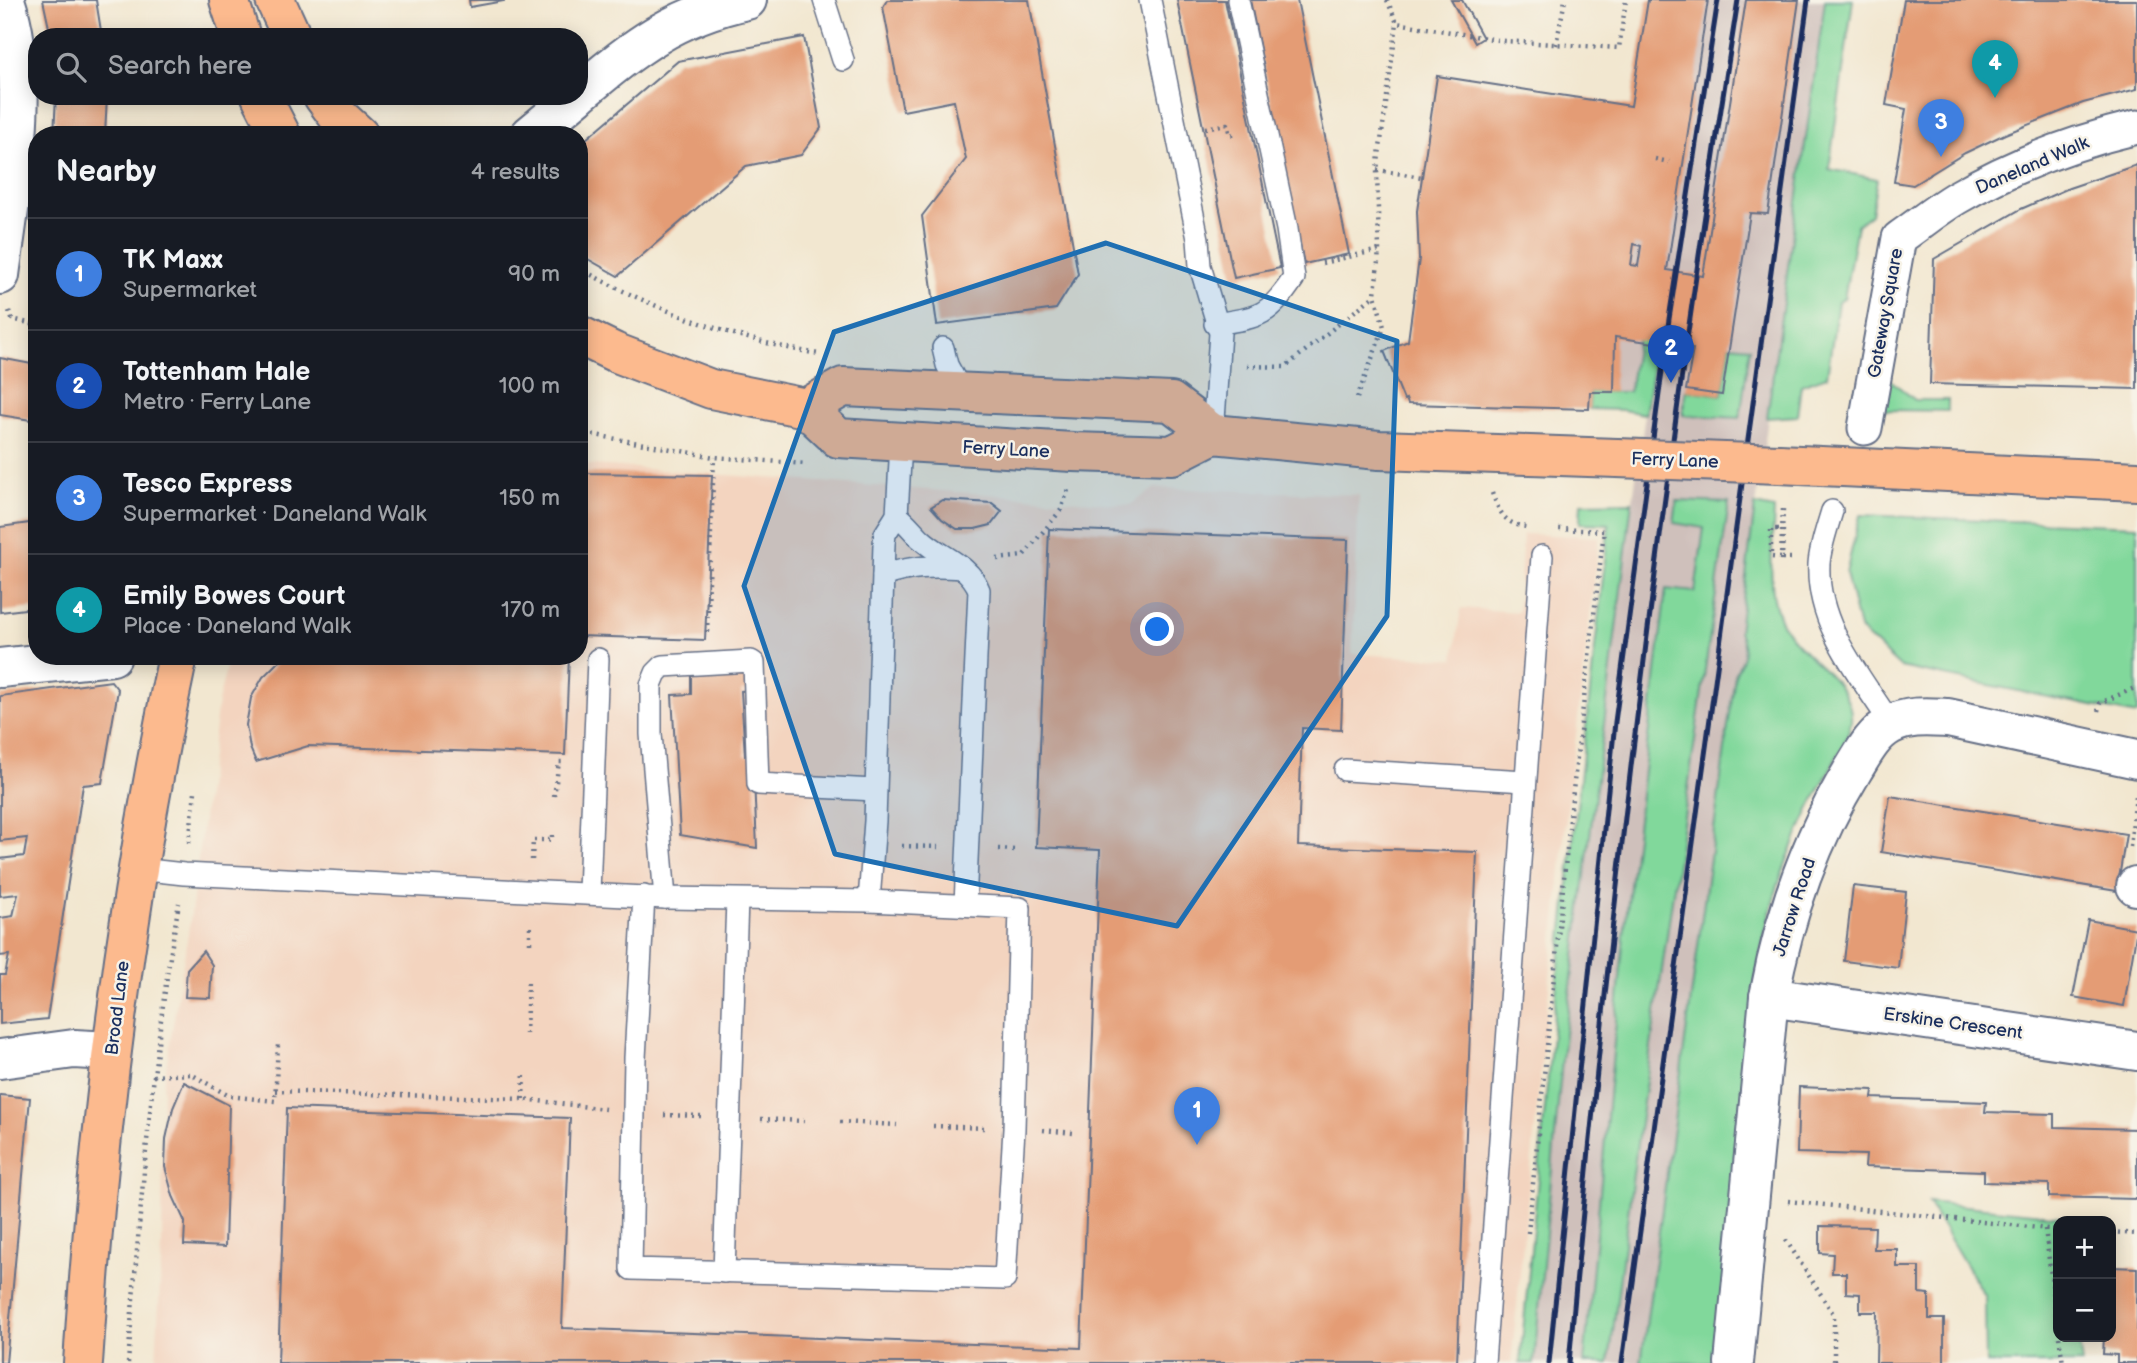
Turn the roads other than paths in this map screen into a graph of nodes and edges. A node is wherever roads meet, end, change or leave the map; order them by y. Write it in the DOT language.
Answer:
graph roads {
  1 [pos="5,0"];
  2 [pos="229,0"];
  3 [pos="275,0"];
  4 [pos="747,0"];
  5 [pos="824,0"];
  6 [pos="1150,0"];
  7 [pos="1238,0"];
  8 [pos="238,28"];
  9 [pos="288,28"];
  10 [pos="843,61"];
  11 [pos="588,86"];
  12 [pos="266,105"];
  13 [pos="330,105"];
  14 [pos="566,105"];
  15 [pos="276,126"];
  16 [pos="349,126"];
  17 [pos="541,126"];
  18 [pos="2137,127"];
  19 [pos="1932,215"];
  20 [pos="0,275"];
  21 [pos="1215,324"];
  22 [pos="588,339"];
  23 [pos="943,348"];
  24 [pos="963,394"];
  25 [pos="806,408"];
  26 [pos="1865,428"];
  27 [pos="1213,434"];
  28 [pos="901,443"];
  29 [pos="2137,481"];
  30 [pos="1832,511"];
  31 [pos="897,514"];
  32 [pos="1542,556"];
  33 [pos="960,566"];
  34 [pos="883,576"];
  35 [pos="597,659"];
  36 [pos="28,665"];
  37 [pos="176,665"];
  38 [pos="0,668"];
  39 [pos="1891,724"];
  40 [pos="2137,759"];
  41 [pos="1345,770"];
  42 [pos="1525,781"];
  43 [pos="875,790"];
  44 [pos="139,869"];
  45 [pos="589,892"];
  46 [pos="644,896"];
  47 [pos="665,898"];
  48 [pos="737,900"];
  49 [pos="869,901"];
  50 [pos="965,905"];
  51 [pos="1769,996"];
  52 [pos="111,1051"];
  53 [pos="2137,1051"];
  54 [pos="0,1059"];
  55 [pos="724,1272"];
  56 [pos="83,1363"];
  57 [pos="1484,1363"];
  58 [pos="1734,1363"];
  1 -- 20 [label="street"];
  2 -- 8 [label="main road"];
  3 -- 9 [label="main road"];
  4 -- 11 [label="street"];
  5 -- 10 [label="lane"];
  6 -- 21 [label="lane"];
  7 -- 21 [label="lane"];
  12 -- 15 [label="main road"];
  13 -- 16 [label="main road"];
  14 -- 17 [label="street"];
  18 -- 19 [label="street, Daneland Walk"];
  19 -- 26 [label="street, Gateway Square"];
  21 -- 27 [label="lane"];
  22 -- 25 [label="main road"];
  23 -- 24 [label="lane"];
  24 -- 25 [label="main road"];
  24 -- 27 [label="main road"];
  25 -- 28 [label="main road, Ferry Lane"];
  27 -- 28 [label="main road, Ferry Lane"];
  27 -- 29 [label="main road, Ferry Lane, bridge"];
  28 -- 31 [label="lane"];
  30 -- 39 [label="lane"];
  31 -- 33 [label="lane"];
  31 -- 34 [label="lane"];
  32 -- 42 [label="lane"];
  33 -- 34 [label="lane"];
  33 -- 50 [label="lane"];
  34 -- 43 [label="lane"];
  35 -- 45 [label="lane"];
  36 -- 38 [label="street"];
  37 -- 44 [label="main road, Broad Lane"];
  39 -- 40 [label="street"];
  39 -- 51 [label="street, Jarrow Road"];
  41 -- 42 [label="lane"];
  42 -- 57 [label="lane"];
  43 -- 47 [label="lane"];
  43 -- 49 [label="lane"];
  44 -- 45 [label="lane"];
  44 -- 52 [label="main road, Broad Lane"];
  45 -- 46 [label="lane"];
  46 -- 47 [label="lane"];
  46 -- 55 [label="lane"];
  47 -- 48 [label="lane"];
  48 -- 49 [label="lane"];
  48 -- 55 [label="lane"];
  49 -- 50 [label="lane"];
  50 -- 55 [label="lane"];
  51 -- 53 [label="street, Erskine Crescent"];
  51 -- 58 [label="street, Jarrow Road"];
  52 -- 54 [label="street"];
  52 -- 56 [label="main road, Broad Lane"];
}
